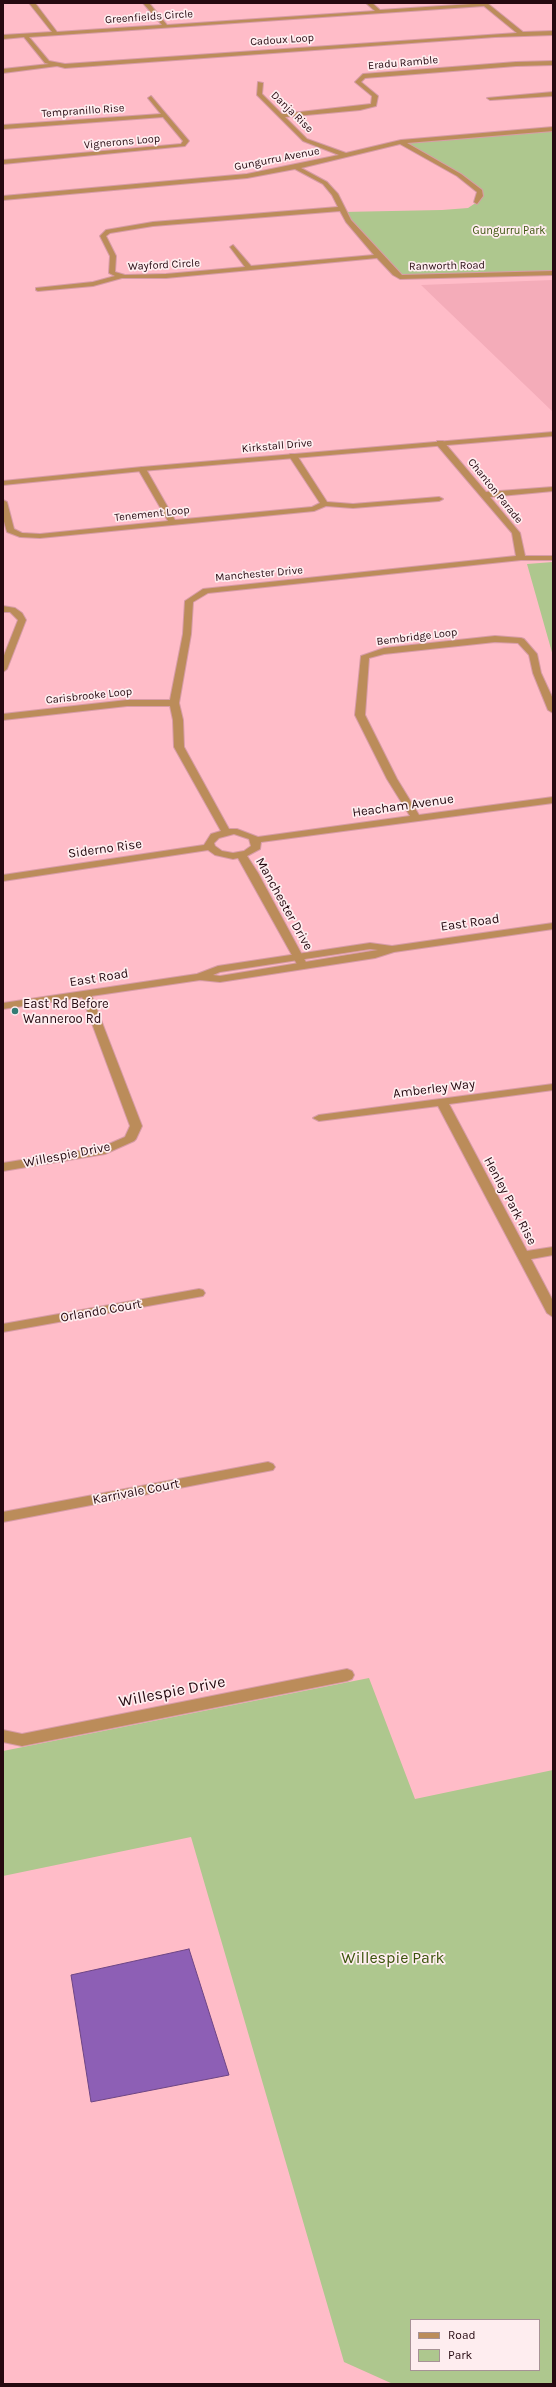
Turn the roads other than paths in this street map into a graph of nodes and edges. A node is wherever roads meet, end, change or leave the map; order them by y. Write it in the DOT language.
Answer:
graph roads {
  1 [pos="32,3"];
  2 [pos="146,3"];
  3 [pos="369,3"];
  4 [pos="484,4"];
  5 [pos="379,12"];
  6 [pos="166,26"];
  7 [pos="521,33"];
  8 [pos="553,33"];
  9 [pos="56,34"];
  10 [pos="26,36"];
  11 [pos="3,37"];
  12 [pos="553,63"];
  13 [pos="55,65"];
  14 [pos="3,71"];
  15 [pos="260,83"];
  16 [pos="553,94"];
  17 [pos="151,98"];
  18 [pos="490,98"];
  19 [pos="165,115"];
  20 [pos="281,116"];
  21 [pos="3,127"];
  22 [pos="553,129"];
  23 [pos="401,142"];
  24 [pos="345,155"];
  25 [pos="3,162"];
  26 [pos="296,167"];
  27 [pos="3,198"];
  28 [pos="477,202"];
  29 [pos="341,209"];
  30 [pos="233,248"];
  31 [pos="379,256"];
  32 [pos="249,268"];
  33 [pos="553,273"];
  34 [pos="119,276"];
  35 [pos="38,288"];
  36 [pos="553,434"];
  37 [pos="440,443"];
  38 [pos="293,456"];
  39 [pos="142,469"];
  40 [pos="3,483"];
  41 [pos="553,489"];
  42 [pos="484,495"];
  43 [pos="439,499"];
  44 [pos="3,502"];
  45 [pos="325,504"];
  46 [pos="173,523"];
  47 [pos="521,558"];
  48 [pos="553,558"];
  49 [pos="3,609"];
  50 [pos="3,669"];
  51 [pos="174,703"];
  52 [pos="3,705"];
  53 [pos="553,710"];
  54 [pos="4,716"];
  55 [pos="553,800"];
  56 [pos="415,817"];
  57 [pos="226,832"];
  58 [pos="256,840"];
  59 [pos="210,847"];
  60 [pos="241,855"];
  61 [pos="3,878"];
  62 [pos="553,926"];
  63 [pos="300,962"];
  64 [pos="86,994"];
  65 [pos="3,1006"];
  66 [pos="553,1087"];
  67 [pos="442,1102"];
  68 [pos="319,1118"];
  69 [pos="3,1167"];
  70 [pos="553,1251"];
  71 [pos="523,1256"];
  72 [pos="199,1293"];
  73 [pos="553,1313"];
  74 [pos="3,1328"];
  75 [pos="268,1468"];
  76 [pos="3,1517"];
  77 [pos="347,1675"];
  78 [pos="3,1736"];
  1 -- 9 [label="street"];
  2 -- 6 [label="street"];
  3 -- 5 [label="street"];
  4 -- 5 [label="street, Greenfields Circle"];
  4 -- 7 [label="street"];
  5 -- 6 [label="street, Greenfields Circle"];
  6 -- 9 [label="street, Greenfields Circle"];
  7 -- 8 [label="street, Cadoux Loop"];
  7 -- 13 [label="street, Cadoux Loop"];
  9 -- 10 [label="street, Greenfields Circle"];
  10 -- 11 [label="street, Greenfields Circle"];
  10 -- 13 [label="street"];
  12 -- 20 [label="street, Eradu Ramble"];
  13 -- 14 [label="street"];
  15 -- 20 [label="street, Danja Rise"];
  16 -- 18 [label="street"];
  17 -- 19 [label="street, Vignerons Loop"];
  19 -- 21 [label="street, Tempranillo Rise"];
  19 -- 25 [label="street, Vignerons Loop"];
  20 -- 24 [label="street, Danja Rise"];
  22 -- 23 [label="street, Gungurru Avenue"];
  23 -- 24 [label="street, Gungurru Avenue"];
  23 -- 28 [label="street"];
  24 -- 26 [label="street, Gungurru Avenue"];
  26 -- 27 [label="street, Gungurru Avenue"];
  26 -- 29 [label="street, Ranworth Road"];
  29 -- 31 [label="street, Ranworth Road"];
  29 -- 34 [label="street, Wayford Circle"];
  30 -- 32 [label="street"];
  31 -- 32 [label="street, Wayford Circle"];
  31 -- 33 [label="street, Ranworth Road"];
  32 -- 34 [label="street, Wayford Circle"];
  34 -- 35 [label="street"];
  36 -- 37 [label="street, Kirkstall Drive"];
  37 -- 38 [label="street, Kirkstall Drive"];
  37 -- 42 [label="street, Chanton Parade"];
  38 -- 39 [label="street, Kirkstall Drive"];
  38 -- 45 [label="street"];
  39 -- 40 [label="street, Kirkstall Drive"];
  39 -- 46 [label="street"];
  41 -- 42 [label="street"];
  42 -- 47 [label="street, Chanton Parade"];
  43 -- 45 [label="street, Tenement Loop"];
  44 -- 46 [label="street, Tenement Loop"];
  45 -- 46 [label="street, Tenement Loop"];
  47 -- 48 [label="street, Manchester Drive"];
  47 -- 51 [label="street, Manchester Drive"];
  49 -- 50 [label="street"];
  51 -- 54 [label="street, Carisbrooke Loop"];
  51 -- 57 [label="street, Manchester Drive"];
  52 -- 54 [label="street, Carisbrooke Loop"];
  53 -- 56 [label="street, Bembridge Loop"];
  55 -- 56 [label="street, Heacham Avenue"];
  56 -- 58 [label="street, Heacham Avenue"];
  57 -- 58 [label="street"];
  57 -- 59 [label="street"];
  58 -- 60 [label="street"];
  59 -- 60 [label="street"];
  59 -- 61 [label="street, Siderno Rise"];
  60 -- 63 [label="street, Manchester Drive"];
  62 -- 63 [label="street, East Road"];
  63 -- 64 [label="street, East Road"];
  64 -- 65 [label="street, East Road"];
  64 -- 69 [label="street, Willespie Drive"];
  66 -- 67 [label="street, Amberley Way"];
  67 -- 68 [label="street, Amberley Way"];
  67 -- 71 [label="street, Henley Park Rise"];
  70 -- 71 [label="street"];
  71 -- 73 [label="street, Henley Park Rise"];
  72 -- 74 [label="street, Orlando Court"];
  75 -- 76 [label="street, Karrivale Court"];
  77 -- 78 [label="street, Willespie Drive"];
}
